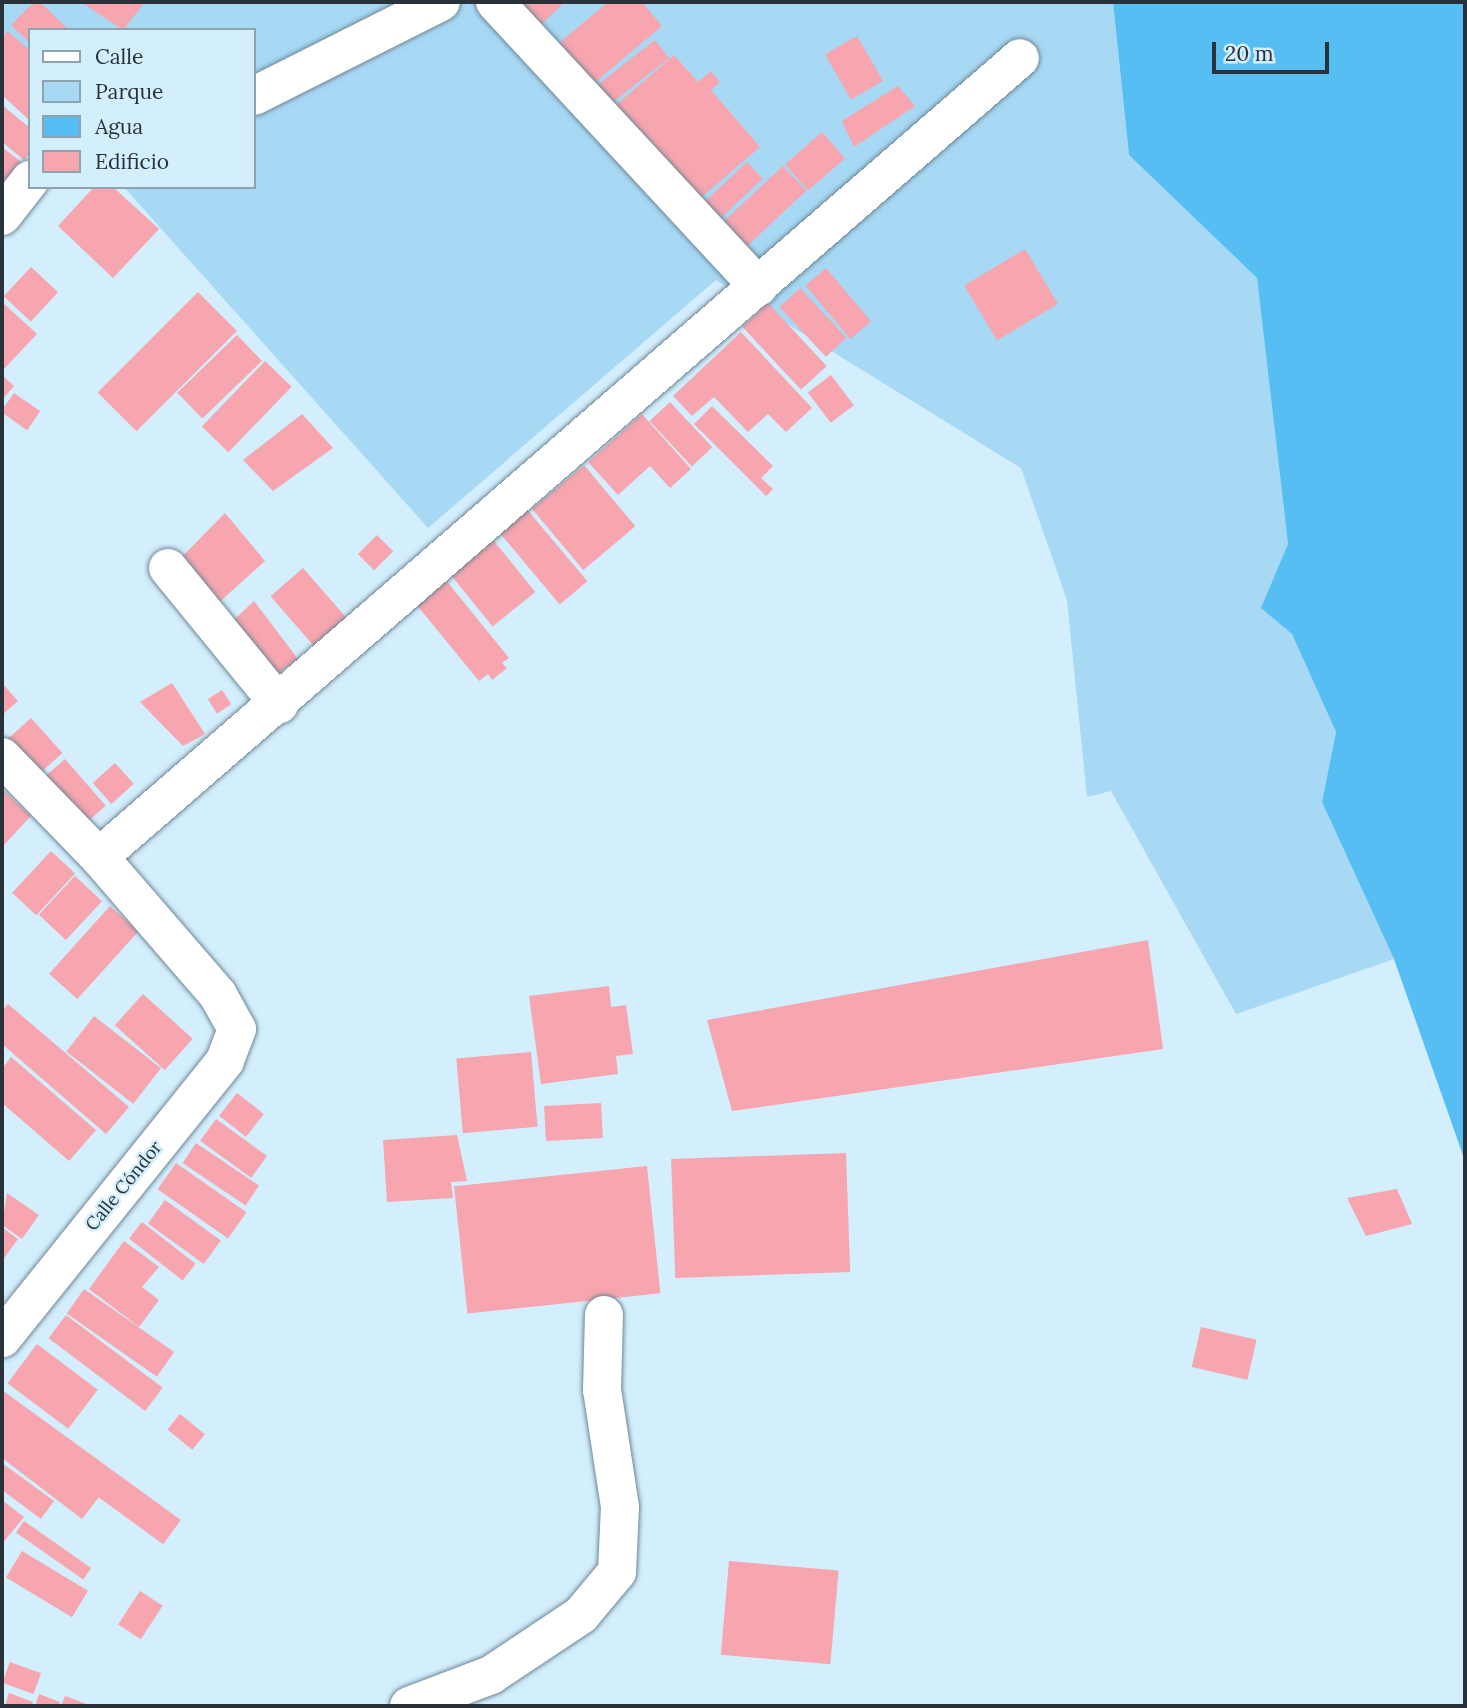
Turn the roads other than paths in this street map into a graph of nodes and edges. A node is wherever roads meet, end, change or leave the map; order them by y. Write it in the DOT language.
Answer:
graph roads {
  1 [pos="441,2"];
  2 [pos="495,2"];
  3 [pos="1020,58"];
  4 [pos="256,95"];
  5 [pos="28,183"];
  6 [pos="2,216"];
  7 [pos="759,287"];
  8 [pos="168,568"];
  9 [pos="279,704"];
  10 [pos="2,757"];
  11 [pos="99,857"];
  12 [pos="604,1315"];
  13 [pos="2,1338"];
  14 [pos="409,1706"];
  1 -- 4 [label="street"];
  2 -- 7 [label="street"];
  3 -- 7 [label="street"];
  5 -- 6 [label="street"];
  7 -- 9 [label="street"];
  8 -- 9 [label="street"];
  9 -- 11 [label="street"];
  10 -- 11 [label="street"];
  11 -- 13 [label="street, Calle Cóndor"];
  12 -- 14 [label="street"];
}
